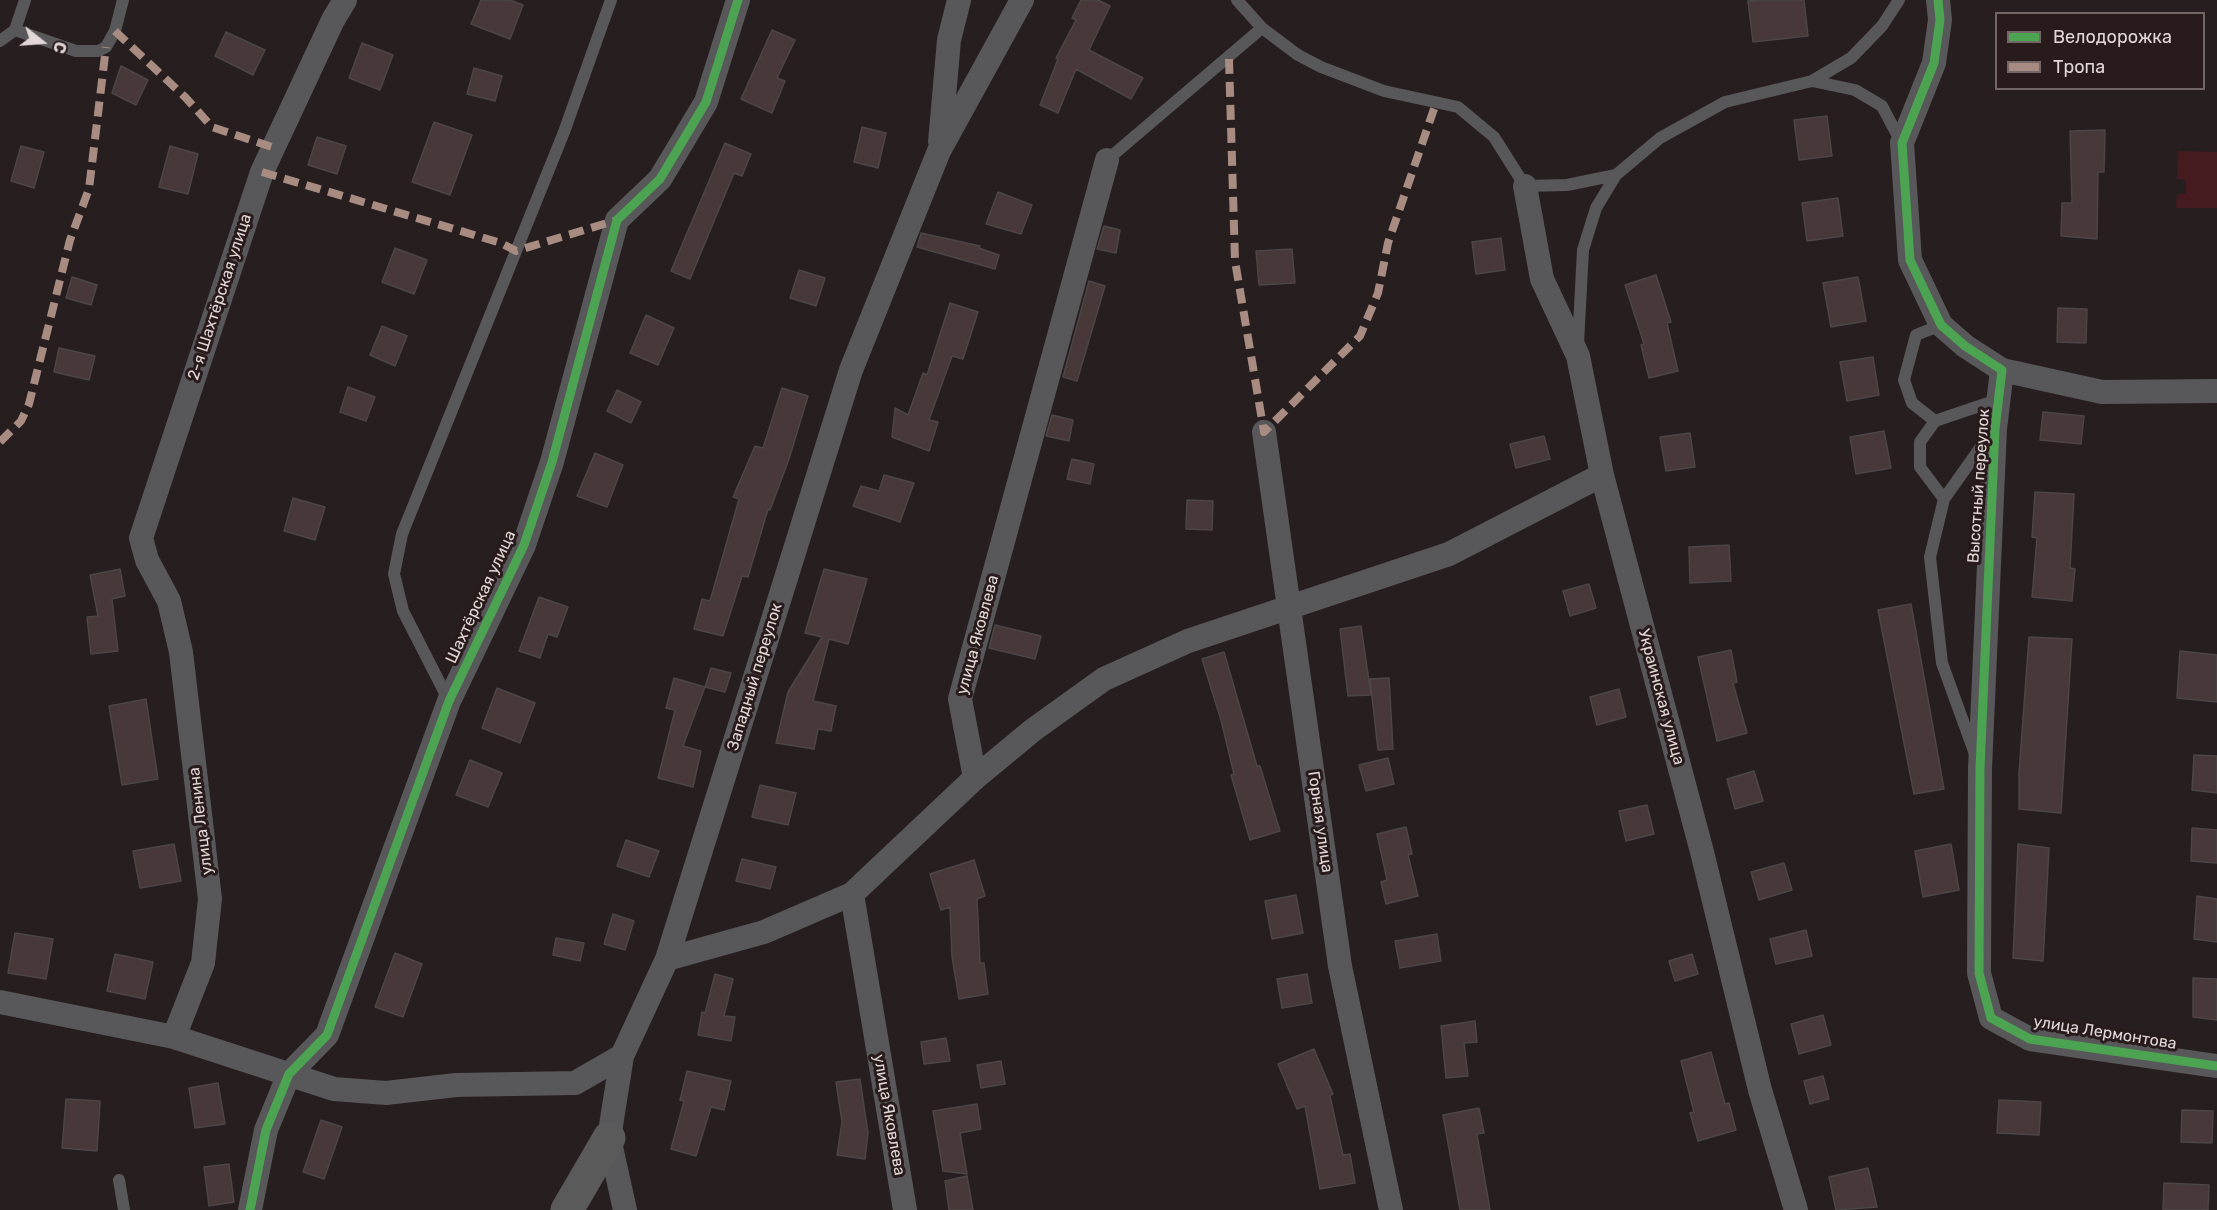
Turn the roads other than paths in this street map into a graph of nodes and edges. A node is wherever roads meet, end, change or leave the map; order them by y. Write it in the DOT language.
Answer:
graph roads {
  1 [pos="25,0"];
  2 [pos="123,0"];
  3 [pos="345,0"];
  4 [pos="611,0"];
  5 [pos="738,0"];
  6 [pos="959,0"];
  7 [pos="1023,0"];
  8 [pos="1237,0"];
  9 [pos="1899,0"];
  10 [pos="1938,0"];
  11 [pos="1262,28"];
  12 [pos="15,30"];
  13 [pos="0,41"];
  14 [pos="1812,81"];
  15 [pos="1902,143"];
  16 [pos="939,151"];
  17 [pos="1107,160"];
  18 [pos="1616,175"];
  19 [pos="1525,186"];
  20 [pos="1941,325"];
  21 [pos="1578,356"];
  22 [pos="2002,370"];
  23 [pos="2217,391"];
  24 [pos="2000,399"];
  25 [pos="1935,421"];
  26 [pos="1995,429"];
  27 [pos="1264,432"];
  28 [pos="1602,475"];
  29 [pos="1944,499"];
  30 [pos="170,600"];
  31 [pos="1289,606"];
  32 [pos="449,701"];
  33 [pos="1980,768"];
  34 [pos="975,778"];
  35 [pos="852,894"];
  36 [pos="667,959"];
  37 [pos="0,1002"];
  38 [pos="1991,1018"];
  39 [pos="174,1037"];
  40 [pos="622,1056"];
  41 [pos="2217,1066"];
  42 [pos="289,1074"];
  43 [pos="609,1138"];
  44 [pos="119,1180"];
  45 [pos="124,1210"];
  46 [pos="250,1210"];
  47 [pos="567,1210"];
  48 [pos="626,1210"];
  49 [pos="905,1210"];
  50 [pos="1391,1210"];
  51 [pos="1796,1210"];
  1 -- 12 [label="lane"];
  2 -- 12 [label="lane"];
  3 -- 30 [label="street, 2-я Шахтёрская улица"];
  4 -- 32 [label="lane"];
  5 -- 32 [label="street, Шахтёрская улица"];
  6 -- 16 [label="street, Западный переулок"];
  7 -- 16 [label="street, Западный переулок"];
  8 -- 11 [label="lane"];
  9 -- 14 [label="lane"];
  10 -- 15 [label="street"];
  11 -- 17 [label="lane"];
  11 -- 19 [label="lane"];
  12 -- 13 [label="lane"];
  14 -- 15 [label="lane"];
  14 -- 18 [label="lane"];
  15 -- 20 [label="street"];
  16 -- 36 [label="street, Западный переулок"];
  17 -- 34 [label="street, улица Яковлева"];
  18 -- 19 [label="lane"];
  18 -- 21 [label="lane"];
  19 -- 21 [label="street, Украинская улица"];
  20 -- 22 [label="street"];
  20 -- 25 [label="lane"];
  21 -- 28 [label="street, Украинская улица"];
  22 -- 23 [label="street"];
  22 -- 24 [label="street, Высотный переулок"];
  24 -- 25 [label="lane"];
  24 -- 26 [label="street, Высотный переулок"];
  25 -- 29 [label="lane"];
  26 -- 29 [label="lane"];
  26 -- 33 [label="street, Высотный переулок"];
  27 -- 31 [label="street, Горная улица"];
  28 -- 31 [label="street"];
  28 -- 51 [label="street, Украинская улица"];
  29 -- 33 [label="lane"];
  30 -- 39 [label="street, улица Ленина"];
  31 -- 34 [label="street"];
  31 -- 50 [label="street, Горная улица"];
  32 -- 42 [label="street, Шахтёрская улица"];
  33 -- 38 [label="street, Высотный переулок"];
  34 -- 35 [label="street"];
  35 -- 36 [label="street"];
  35 -- 49 [label="street, улица Яковлева"];
  36 -- 40 [label="street, Западный переулок"];
  37 -- 39 [label="street"];
  38 -- 41 [label="street, улица Лермонтова"];
  39 -- 42 [label="street"];
  40 -- 42 [label="street"];
  40 -- 43 [label="street, Западный переулок"];
  42 -- 46 [label="street, Шахтёрская улица"];
  43 -- 47 [label="street"];
  43 -- 48 [label="street, Западный переулок"];
  44 -- 45 [label="lane"];
}
